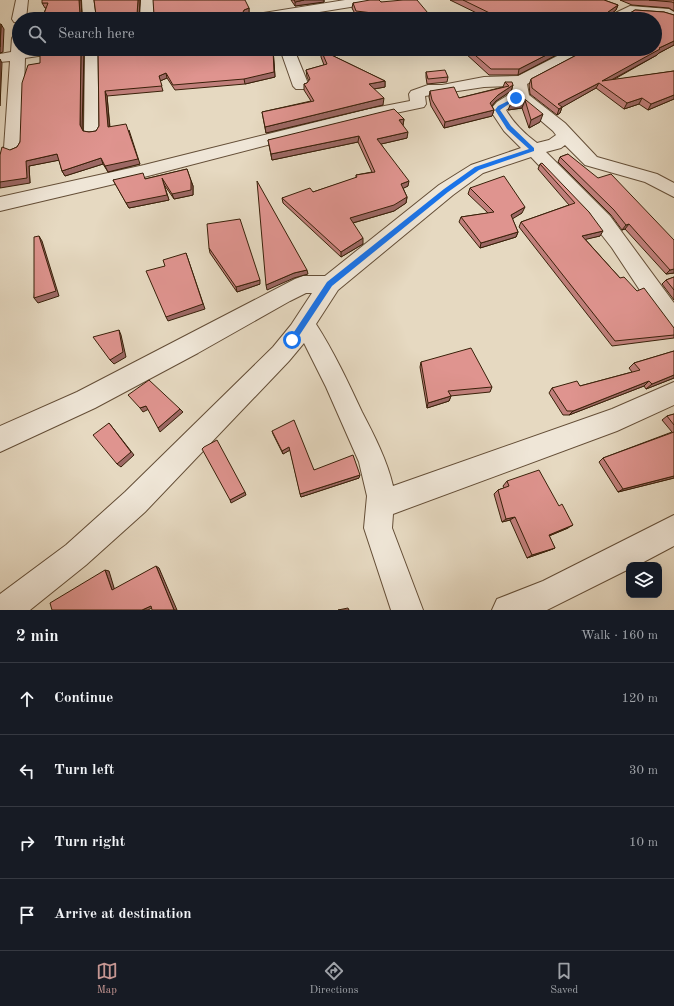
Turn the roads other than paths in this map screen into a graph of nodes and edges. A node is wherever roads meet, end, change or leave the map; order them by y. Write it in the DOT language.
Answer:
graph roads {
  1 [pos="22,0"];
  2 [pos="88,0"];
  3 [pos="147,0"];
  4 [pos="369,0"];
  5 [pos="664,0"];
  6 [pos="332,3"];
  7 [pos="617,5"];
  8 [pos="630,10"];
  9 [pos="20,12"];
  10 [pos="89,12"];
  11 [pos="147,12"];
  12 [pos="295,12"];
  13 [pos="626,12"];
  14 [pos="674,13"];
  15 [pos="674,17"];
  16 [pos="13,56"];
  17 [pos="19,56"];
  18 [pos="92,56"];
  19 [pos="290,56"];
  20 [pos="567,56"];
  21 [pos="0,58"];
  22 [pos="301,86"];
  23 [pos="521,87"];
  24 [pos="92,131"];
  25 [pos="564,134"];
  26 [pos="13,148"];
  27 [pos="533,150"];
  28 [pos="674,191"];
  29 [pos="0,204"];
  30 [pos="330,284"];
  31 [pos="674,318"];
  32 [pos="304,323"];
  33 [pos="674,393"];
  34 [pos="0,439"];
  35 [pos="381,504"];
  36 [pos="674,529"];
  37 [pos="4,610"];
  38 [pos="407,610"];
  39 [pos="508,610"];
  1 -- 9 [label="street"];
  2 -- 10 [label="street"];
  3 -- 11 [label="street"];
  4 -- 6 [label="street"];
  5 -- 14 [label="street"];
  6 -- 12 [label="street"];
  7 -- 8 [label="street"];
  8 -- 13 [label="street"];
  8 -- 15 [label="street"];
  16 -- 21 [label="street"];
  17 -- 26 [label="street"];
  18 -- 24 [label="street"];
  19 -- 22 [label="street"];
  20 -- 23 [label="street"];
  23 -- 25 [label="street"];
  23 -- 27 [label="street"];
  23 -- 29 [label="street"];
  25 -- 27 [label="street"];
  25 -- 28 [label="street"];
  27 -- 30 [label="street"];
  27 -- 31 [label="street"];
  30 -- 32 [label="street"];
  30 -- 34 [label="street"];
  32 -- 35 [label="street"];
  32 -- 37 [label="street"];
  33 -- 35 [label="street"];
  35 -- 38 [label="street"];
  36 -- 39 [label="street"];
}
